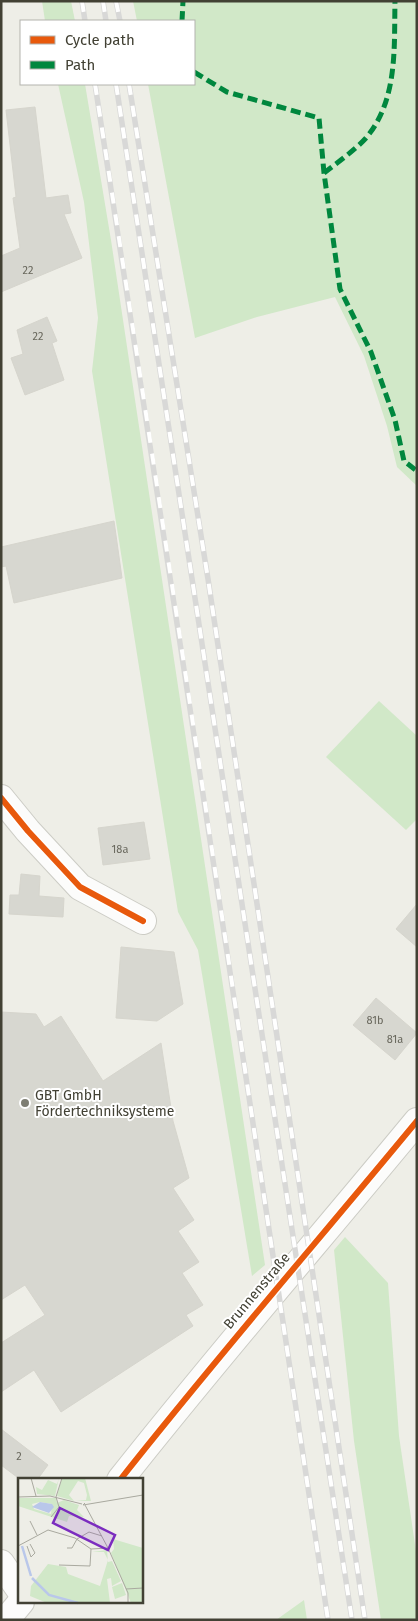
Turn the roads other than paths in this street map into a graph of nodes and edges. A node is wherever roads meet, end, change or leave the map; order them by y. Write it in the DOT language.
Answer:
graph roads {
  1 [pos="1,798"];
  2 [pos="143,921"];
  3 [pos="417,1121"];
  4 [pos="122,1478"];
  5 [pos="1,1563"];
  6 [pos="18,1588"];
  7 [pos="18,1604"];
  8 [pos="6,1620"];
  1 -- 2 [label="street"];
  3 -- 4 [label="street, Brunnenstraße"];
  5 -- 6 [label="street"];
  7 -- 8 [label="street"];
}
